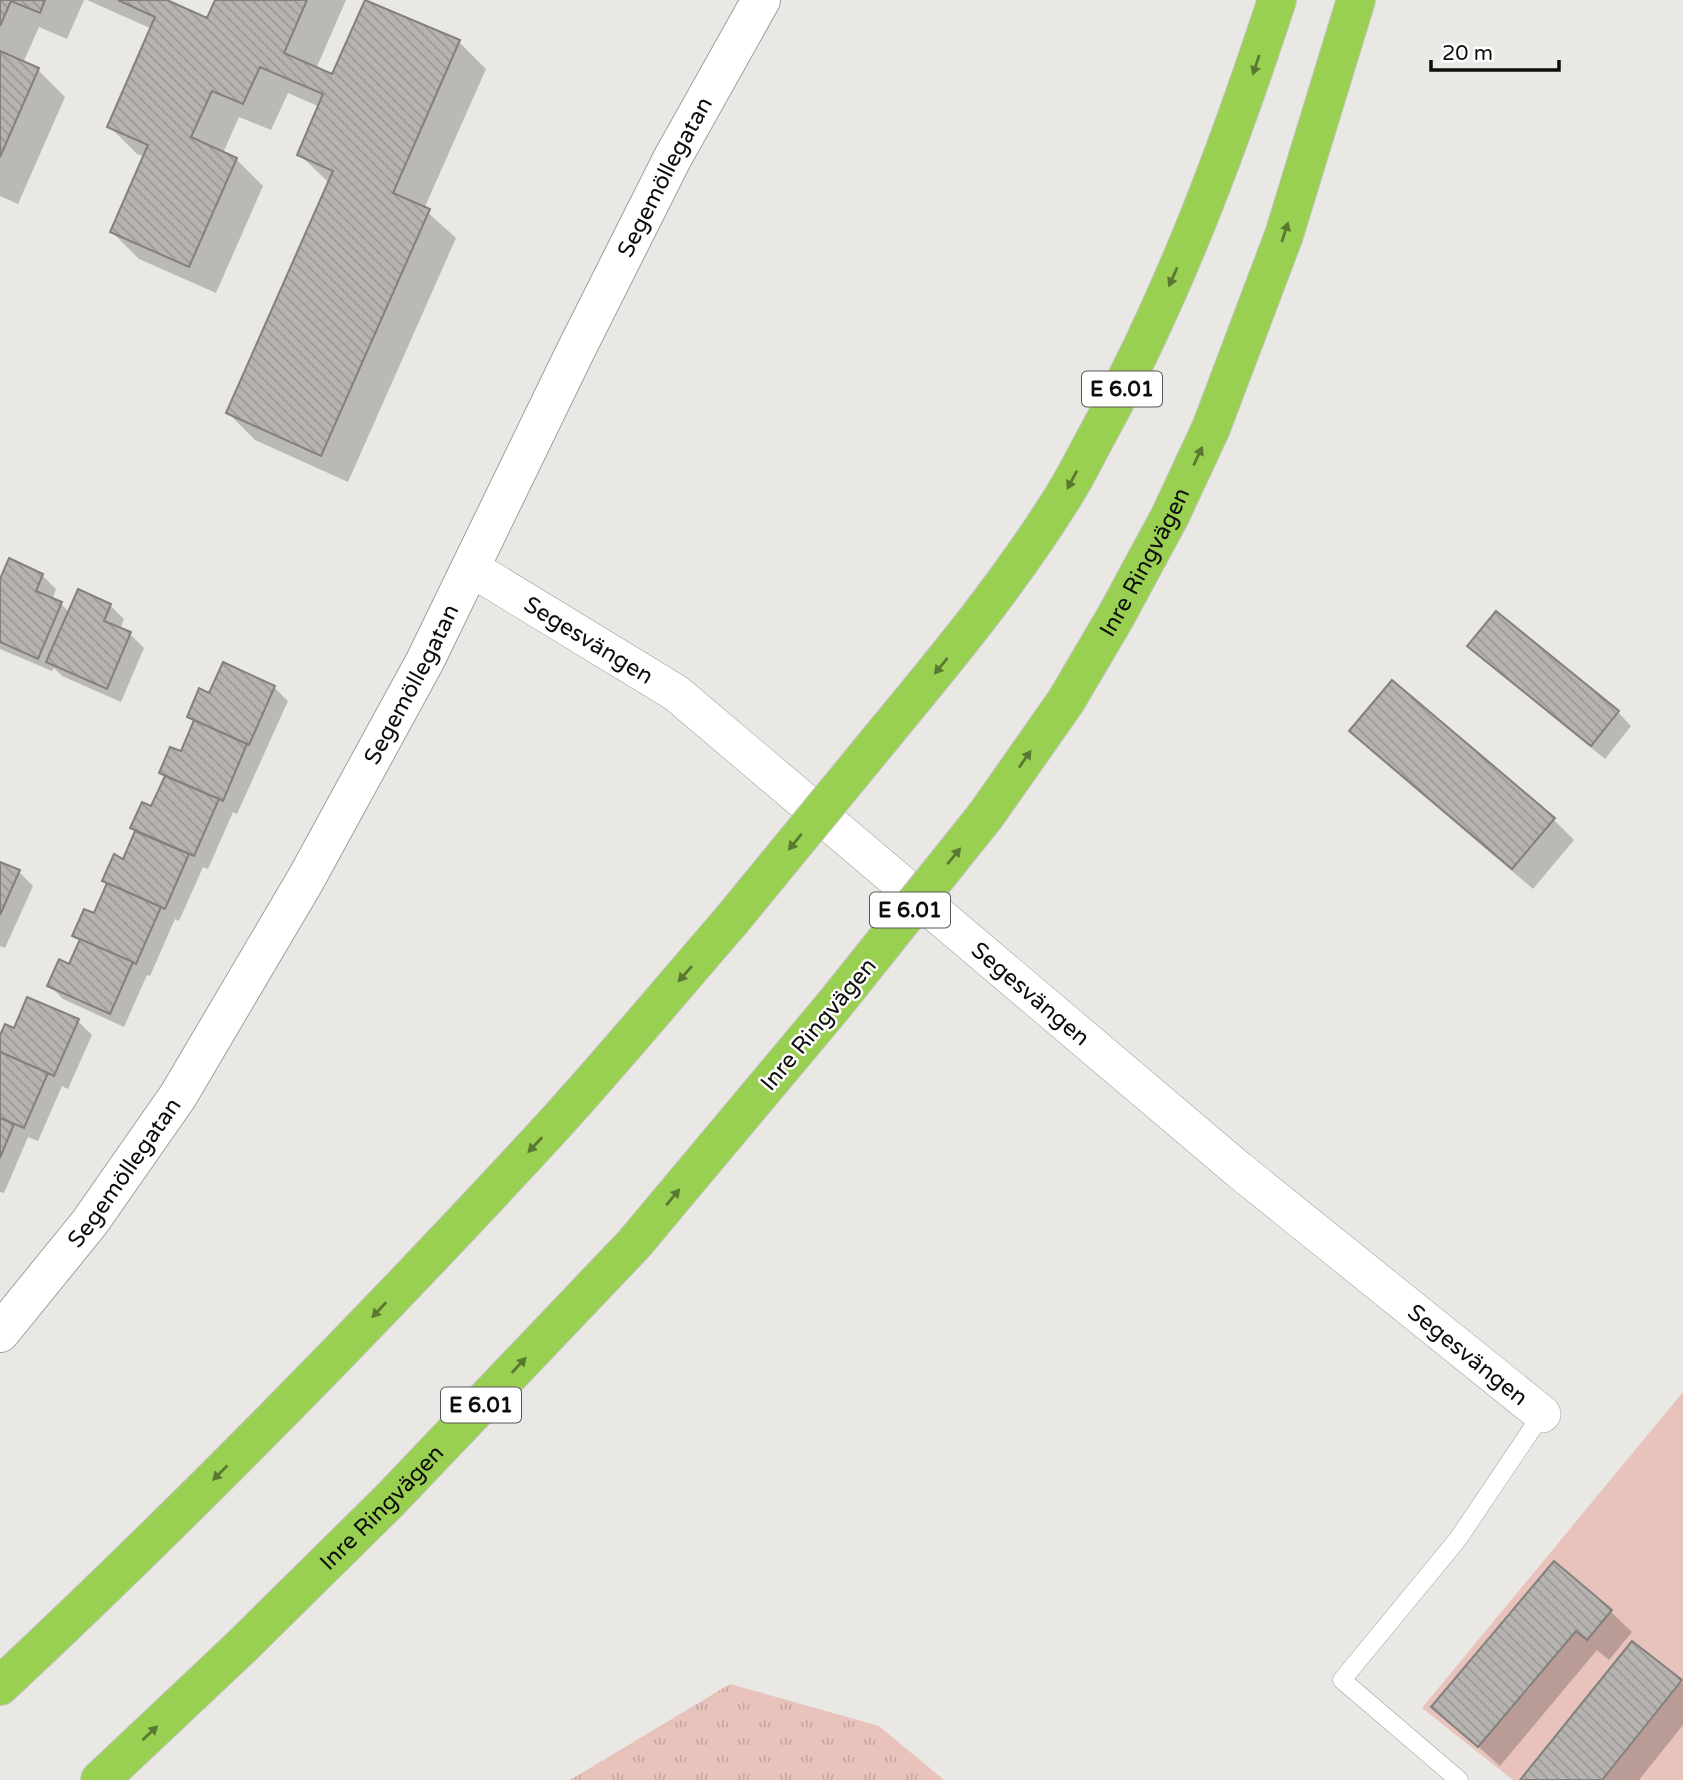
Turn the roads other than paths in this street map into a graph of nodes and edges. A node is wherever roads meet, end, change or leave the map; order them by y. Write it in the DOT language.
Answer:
graph roads {
  1 [pos="761,0"];
  2 [pos="1277,0"];
  3 [pos="1356,0"];
  4 [pos="471,568"];
  5 [pos="0,1333"];
  6 [pos="1542,1414"];
  7 [pos="0,1686"];
  8 [pos="100,1780"];
  9 [pos="1459,1780"];
  1 -- 4 [label="street, Segemöllegatan"];
  2 -- 7 [label="highway, E 6.01, one-way, bridge"];
  8 -- 3 [label="highway, Inre Ringvägen / E 6.01, one-way, bridge"];
  4 -- 5 [label="street, Segemöllegatan"];
  4 -- 6 [label="street, Segesvängen"];
  6 -- 9 [label="lane"];
}
